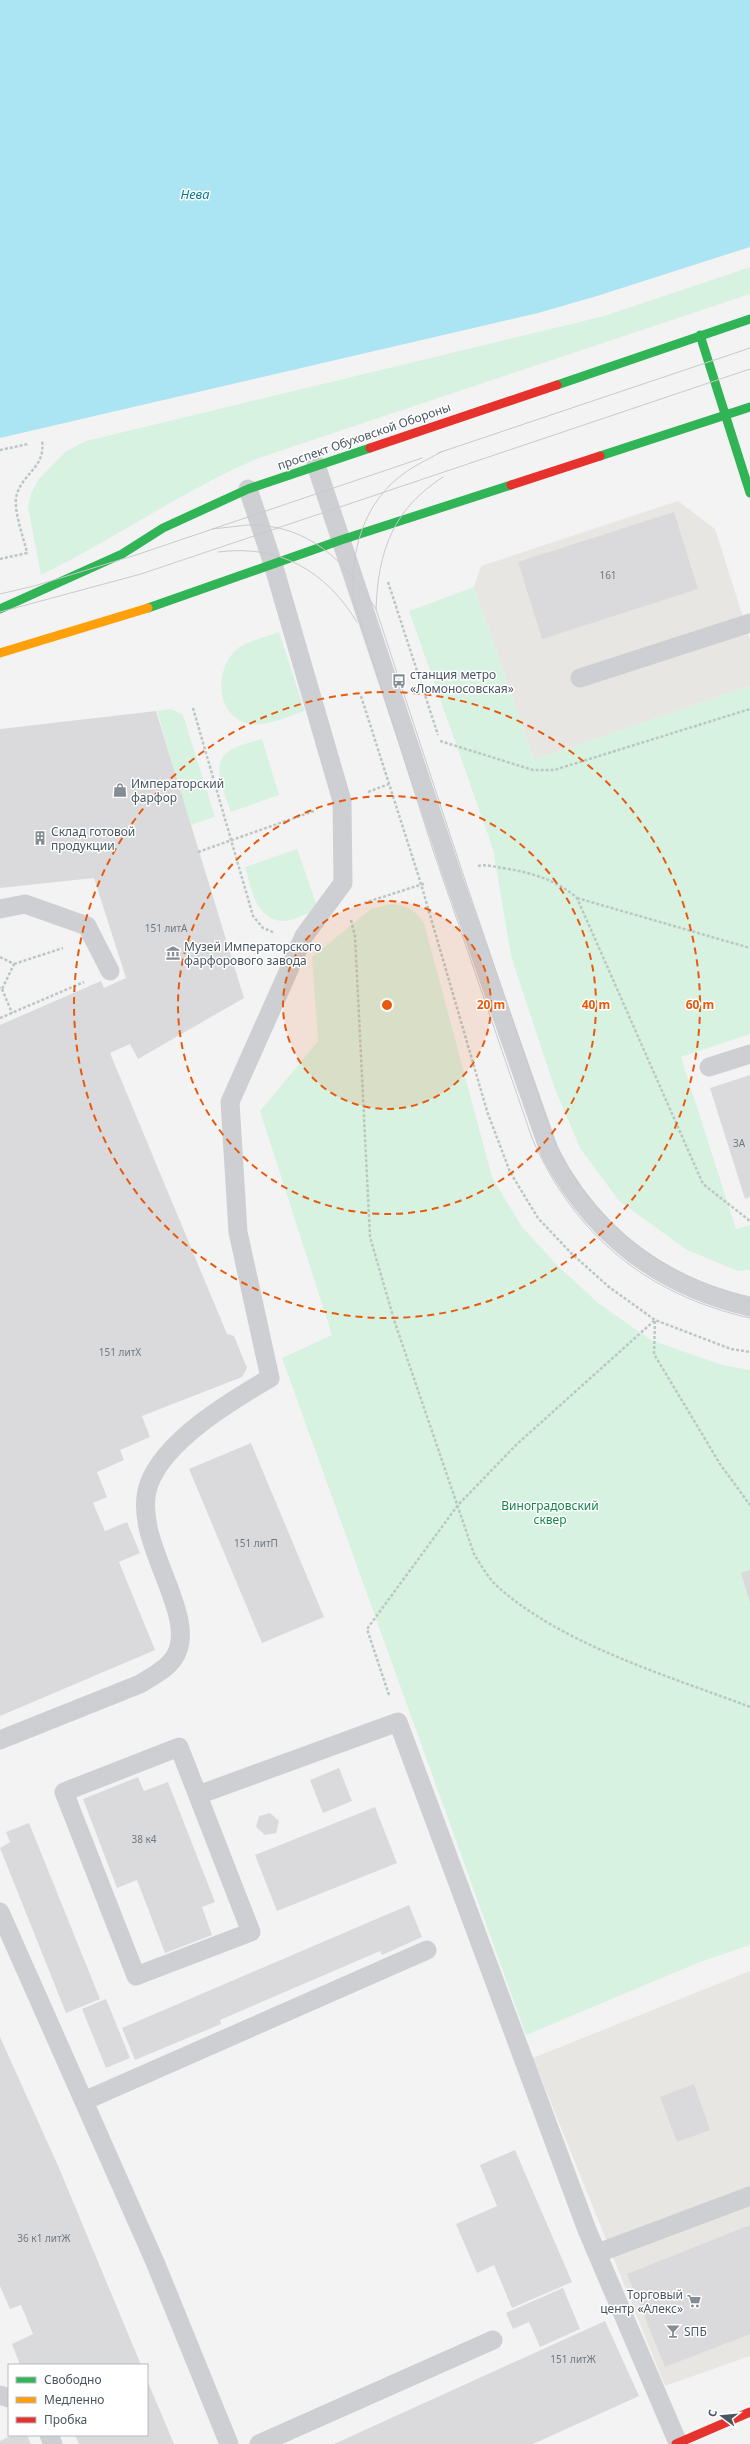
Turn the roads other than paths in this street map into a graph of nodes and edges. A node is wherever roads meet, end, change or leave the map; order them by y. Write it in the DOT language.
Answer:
graph roads {
  1 [pos="750,319"];
  2 [pos="700,335"];
  3 [pos="750,407"];
  4 [pos="725,414"];
  5 [pos="316,465"];
  6 [pos="248,489"];
  7 [pos="750,494"];
  8 [pos="341,540"];
  9 [pos="273,564"];
  10 [pos="0,609"];
  11 [pos="750,623"];
  12 [pos="0,653"];
  13 [pos="580,678"];
  14 [pos="0,909"];
  15 [pos="110,971"];
  16 [pos="750,1054"];
  17 [pos="709,1067"];
  18 [pos="750,1307"];
  19 [pos="0,1740"];
  20 [pos="198,1795"];
  21 [pos="0,1912"];
  22 [pos="427,1950"];
  23 [pos="84,2101"];
  24 [pos="750,2196"];
  25 [pos="598,2253"];
  26 [pos="493,2340"];
  27 [pos="750,2412"];
  28 [pos="228,2444"];
  29 [pos="259,2444"];
  30 [pos="677,2444"];
  1 -- 2 [label="main road, проспект Обуховской Обороны"];
  2 -- 4 [label="main road"];
  2 -- 5 [label="main road, проспект Обуховской Обороны"];
  3 -- 4 [label="main road"];
  4 -- 7 [label="main road"];
  4 -- 8 [label="main road"];
  5 -- 6 [label="main road, проспект Обуховской Обороны"];
  5 -- 8 [label="lane"];
  6 -- 9 [label="lane"];
  6 -- 10 [label="main road, проспект Обуховской Обороны"];
  8 -- 9 [label="main road"];
  8 -- 18 [label="lane"];
  9 -- 12 [label="main road"];
  9 -- 19 [label="lane"];
  11 -- 13 [label="lane"];
  14 -- 15 [label="lane"];
  16 -- 17 [label="lane"];
  20 -- 20 [label="lane"];
  20 -- 25 [label="lane"];
  21 -- 23 [label="lane"];
  22 -- 23 [label="lane"];
  23 -- 28 [label="lane"];
  24 -- 25 [label="lane"];
  25 -- 30 [label="lane"];
  26 -- 29 [label="lane"];
  27 -- 30 [label="main road"];
}
